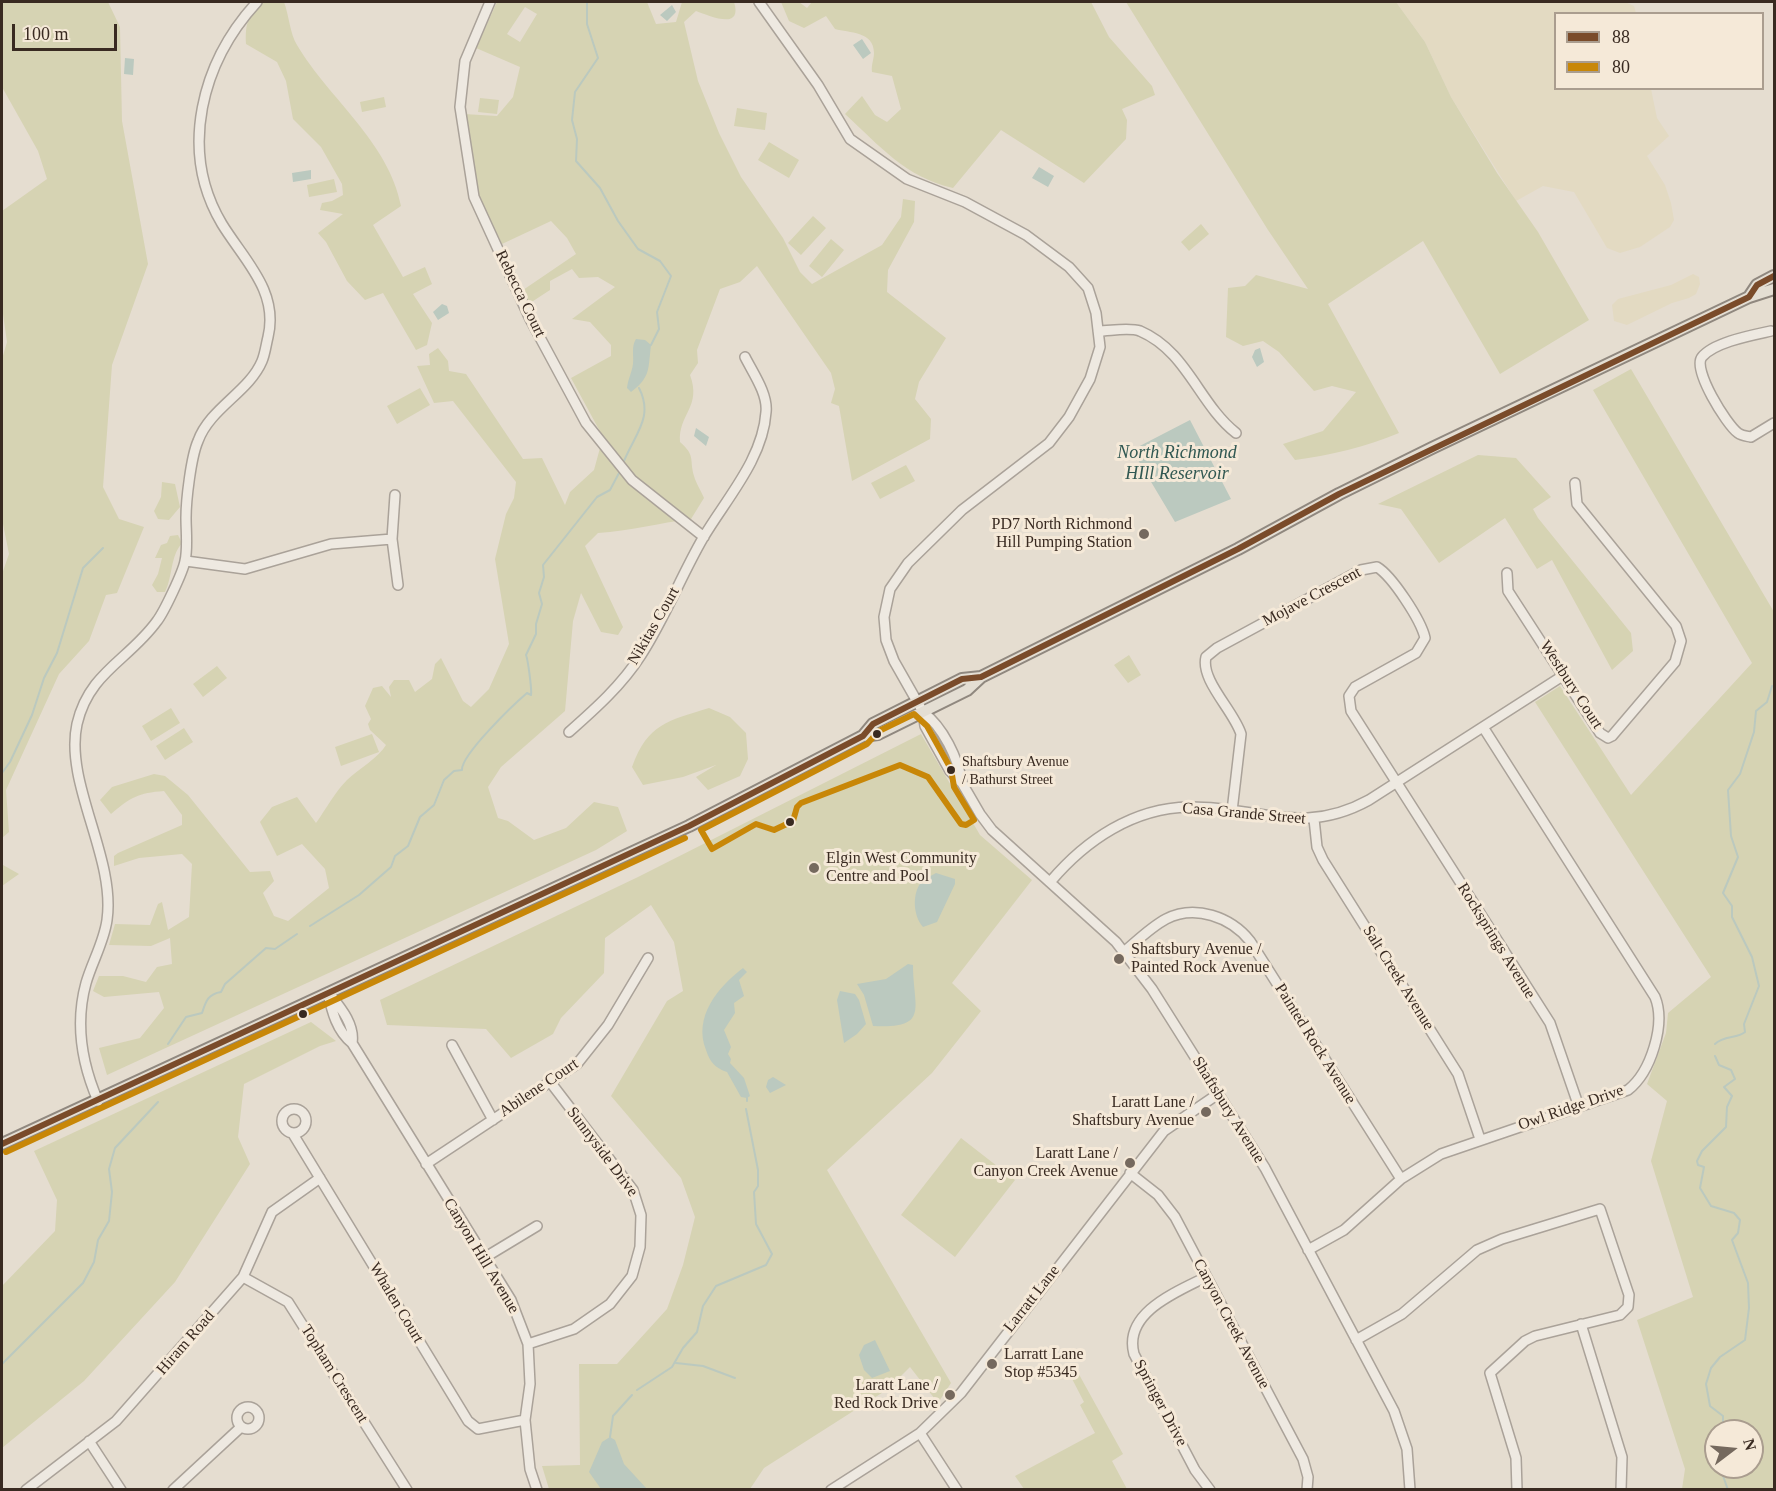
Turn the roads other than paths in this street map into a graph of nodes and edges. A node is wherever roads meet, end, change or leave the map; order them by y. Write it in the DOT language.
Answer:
graph roads {
  1 [pos="256,2"];
  2 [pos="490,2"];
  3 [pos="759,2"];
  4 [pos="1774,276"];
  5 [pos="1774,289"];
  6 [pos="1749,297"];
  7 [pos="1098,331"];
  8 [pos="1771,331"];
  9 [pos="745,357"];
  10 [pos="1774,423"];
  11 [pos="1236,433"];
  12 [pos="1575,483"];
  13 [pos="395,495"];
  14 [pos="704,537"];
  15 [pos="392,539"];
  16 [pos="186,561"];
  17 [pos="1507,573"];
  18 [pos="398,585"];
  19 [pos="1564,675"];
  20 [pos="920,707"];
  21 [pos="1483,727"];
  22 [pos="569,732"];
  23 [pos="1396,783"];
  24 [pos="1232,811"];
  25 [pos="1314,819"];
  26 [pos="1051,881"];
  27 [pos="1125,951"];
  28 [pos="648,958"];
  29 [pos="328,993"];
  30 [pos="452,1045"];
  31 [pos="551,1083"];
  32 [pos="1218,1094"];
  33 [pos="98,1101"];
  34 [pos="1579,1107"];
  35 [pos="493,1120"];
  36 [pos="293,1134"];
  37 [pos="1480,1139"];
  38 [pos="2,1144"];
  39 [pos="426,1164"];
  40 [pos="1130,1173"];
  41 [pos="320,1178"];
  42 [pos="1401,1179"];
  43 [pos="537,1226"];
  44 [pos="1308,1250"];
  45 [pos="484,1258"];
  46 [pos="243,1277"];
  47 [pos="1206,1277"];
  48 [pos="1581,1324"];
  49 [pos="1356,1340"];
  50 [pos="528,1344"];
  51 [pos="525,1420"];
  52 [pos="240,1426"];
  53 [pos="921,1432"];
  54 [pos="89,1442"];
  55 [pos="843,1486"];
  56 [pos="26,1490"];
  57 [pos="121,1490"];
  58 [pos="173,1490"];
  59 [pos="407,1490"];
  60 [pos="537,1490"];
  61 [pos="831,1490"];
  62 [pos="957,1490"];
  63 [pos="1210,1490"];
  64 [pos="1307,1490"];
  65 [pos="1410,1490"];
  66 [pos="1517,1490"];
  67 [pos="1621,1490"];
  1 -- 16 [label="street"];
  2 -- 14 [label="street, Rebecca Court"];
  3 -- 7 [label="street, Shaftsbury Avenue"];
  4 -- 6 [label="main road"];
  5 -- 6 [label="main road"];
  6 -- 20 [label="main road"];
  7 -- 11 [label="street"];
  7 -- 20 [label="street, Shaftsbury Avenue"];
  8 -- 10 [label="street"];
  9 -- 14 [label="street, Nikitas Court"];
  12 -- 19 [label="street, Westbury Court"];
  13 -- 15 [label="street"];
  14 -- 22 [label="street, Nikitas Court"];
  15 -- 16 [label="street"];
  15 -- 18 [label="street"];
  16 -- 33 [label="street"];
  17 -- 19 [label="street, Westbury Court"];
  19 -- 21 [label="street, Casa Grande Street"];
  20 -- 26 [label="street, Shaftsbury Avenue"];
  20 -- 29 [label="main road"];
  21 -- 23 [label="street, Casa Grande Street"];
  21 -- 34 [label="street, Owl Ridge Drive"];
  23 -- 24 [label="street, Mojave Crescent"];
  23 -- 25 [label="street, Casa Grande Street"];
  23 -- 34 [label="street, Rocksprings Avenue"];
  24 -- 25 [label="street, Casa Grande Street"];
  24 -- 26 [label="street, Casa Grande Street"];
  25 -- 37 [label="street, Salt Creek Avenue"];
  26 -- 27 [label="street, Shaftsbury Avenue"];
  27 -- 32 [label="street, Shaftsbury Avenue"];
  27 -- 42 [label="street, Painted Rock Avenue"];
  28 -- 31 [label="street, Abilene Court"];
  29 -- 33 [label="main road"];
  29 -- 39 [label="street, Canyon Hill Avenue"];
  30 -- 35 [label="street"];
  31 -- 35 [label="street, Abilene Court"];
  31 -- 50 [label="street, Sunnyside Drive"];
  32 -- 40 [label="street, Larratt Lane"];
  32 -- 44 [label="street, Shaftsbury Avenue"];
  33 -- 38 [label="main road"];
  34 -- 37 [label="street, Owl Ridge Drive"];
  35 -- 39 [label="street, Abilene Court"];
  36 -- 41 [label="street, Whalen Court"];
  37 -- 42 [label="street, Owl Ridge Drive"];
  39 -- 45 [label="street, Canyon Hill Avenue"];
  40 -- 47 [label="street, Canyon Creek Avenue"];
  40 -- 53 [label="street, Larratt Lane"];
  41 -- 46 [label="street, Hiram Road"];
  41 -- 51 [label="street, Whalen Court"];
  42 -- 44 [label="street, Owl Ridge Drive"];
  43 -- 45 [label="street"];
  44 -- 49 [label="street, Shaftsbury Avenue"];
  45 -- 50 [label="street, Canyon Hill Avenue"];
  46 -- 54 [label="street, Hiram Road"];
  46 -- 59 [label="street, Topham Crescent"];
  47 -- 63 [label="street, Springer Drive"];
  47 -- 64 [label="street, Canyon Creek Avenue"];
  48 -- 49 [label="street"];
  48 -- 66 [label="street"];
  48 -- 67 [label="street"];
  49 -- 65 [label="street, Shaftsbury Avenue"];
  50 -- 51 [label="street, Canyon Hill Avenue"];
  51 -- 60 [label="street, Canyon Hill Avenue"];
  52 -- 58 [label="street"];
  53 -- 55 [label="street, Larratt Lane"];
  53 -- 62 [label="street"];
  54 -- 56 [label="street, Hiram Road"];
  54 -- 57 [label="street"];
  55 -- 61 [label="street, Larratt Lane"];
}
